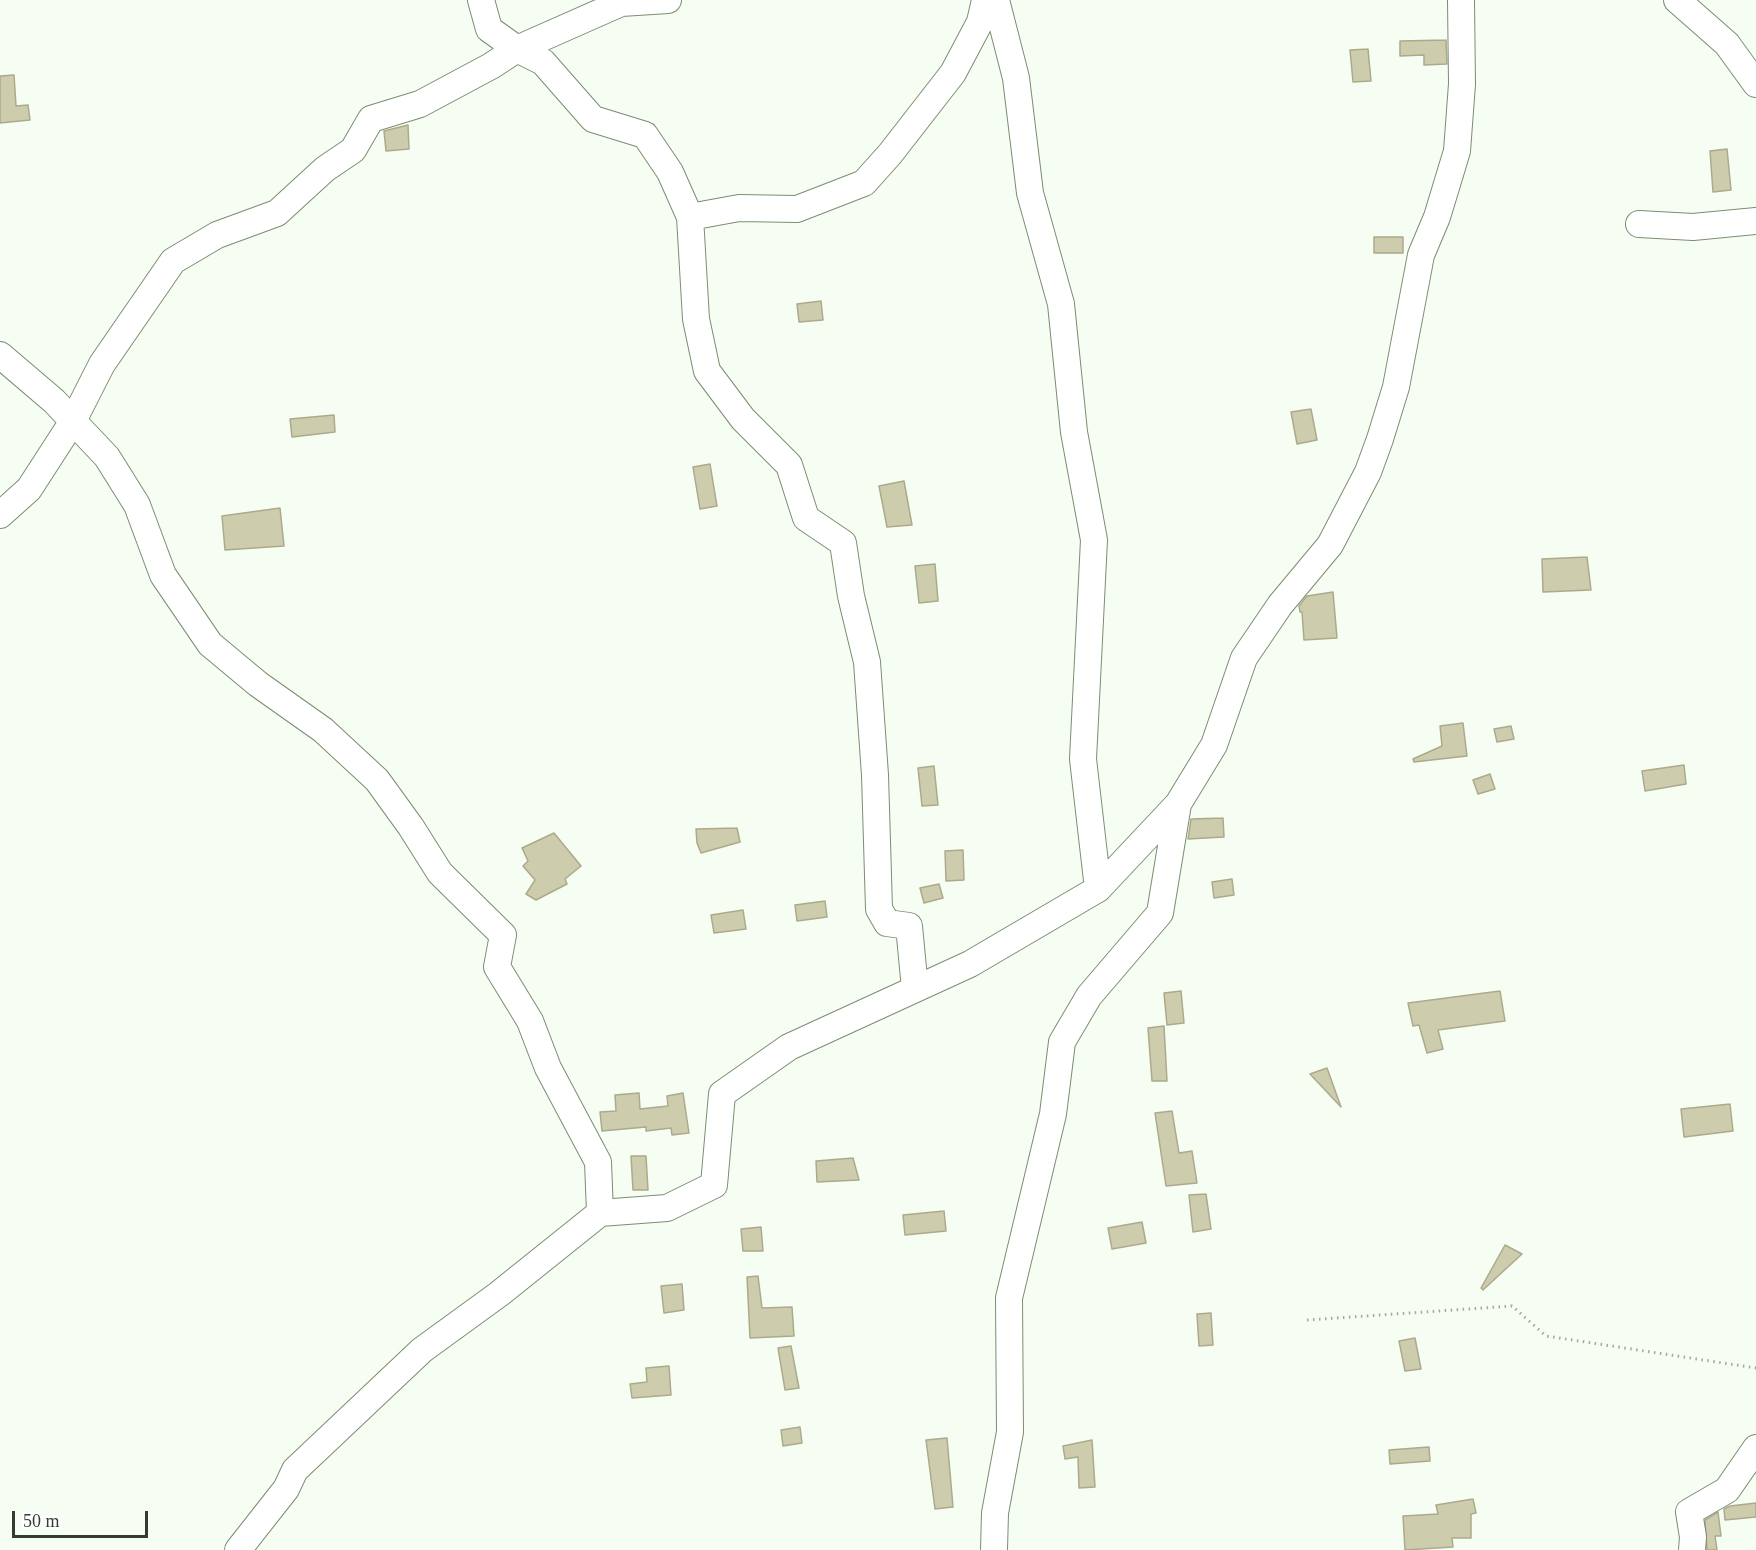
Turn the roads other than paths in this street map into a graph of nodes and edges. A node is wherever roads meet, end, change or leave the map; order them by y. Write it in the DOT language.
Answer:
graph roads {
  1 [pos="481,0"];
  2 [pos="668,0"];
  3 [pos="986,0"];
  4 [pos="996,0"];
  5 [pos="1461,0"];
  6 [pos="1677,0"];
  7 [pos="517,49"];
  8 [pos="1756,84"];
  9 [pos="690,218"];
  10 [pos="1756,220"];
  11 [pos="1639,224"];
  12 [pos="0,356"];
  13 [pos="73,421"];
  14 [pos="0,515"];
  15 [pos="1178,804"];
  16 [pos="1098,889"];
  17 [pos="915,989"];
  18 [pos="600,1213"];
  19 [pos="1756,1448"];
  20 [pos="238,1550"];
  21 [pos="994,1550"];
  22 [pos="1692,1550"];
  1 -- 7 [label="street"];
  2 -- 7 [label="street"];
  3 -- 9 [label="street"];
  4 -- 16 [label="street"];
  5 -- 15 [label="street"];
  6 -- 8 [label="street"];
  7 -- 9 [label="street"];
  7 -- 13 [label="street"];
  9 -- 17 [label="street"];
  10 -- 11 [label="street"];
  12 -- 13 [label="street"];
  13 -- 14 [label="street"];
  13 -- 18 [label="street"];
  15 -- 16 [label="street"];
  15 -- 21 [label="street"];
  16 -- 17 [label="street"];
  17 -- 18 [label="street"];
  18 -- 20 [label="street"];
  19 -- 22 [label="street"];
}
